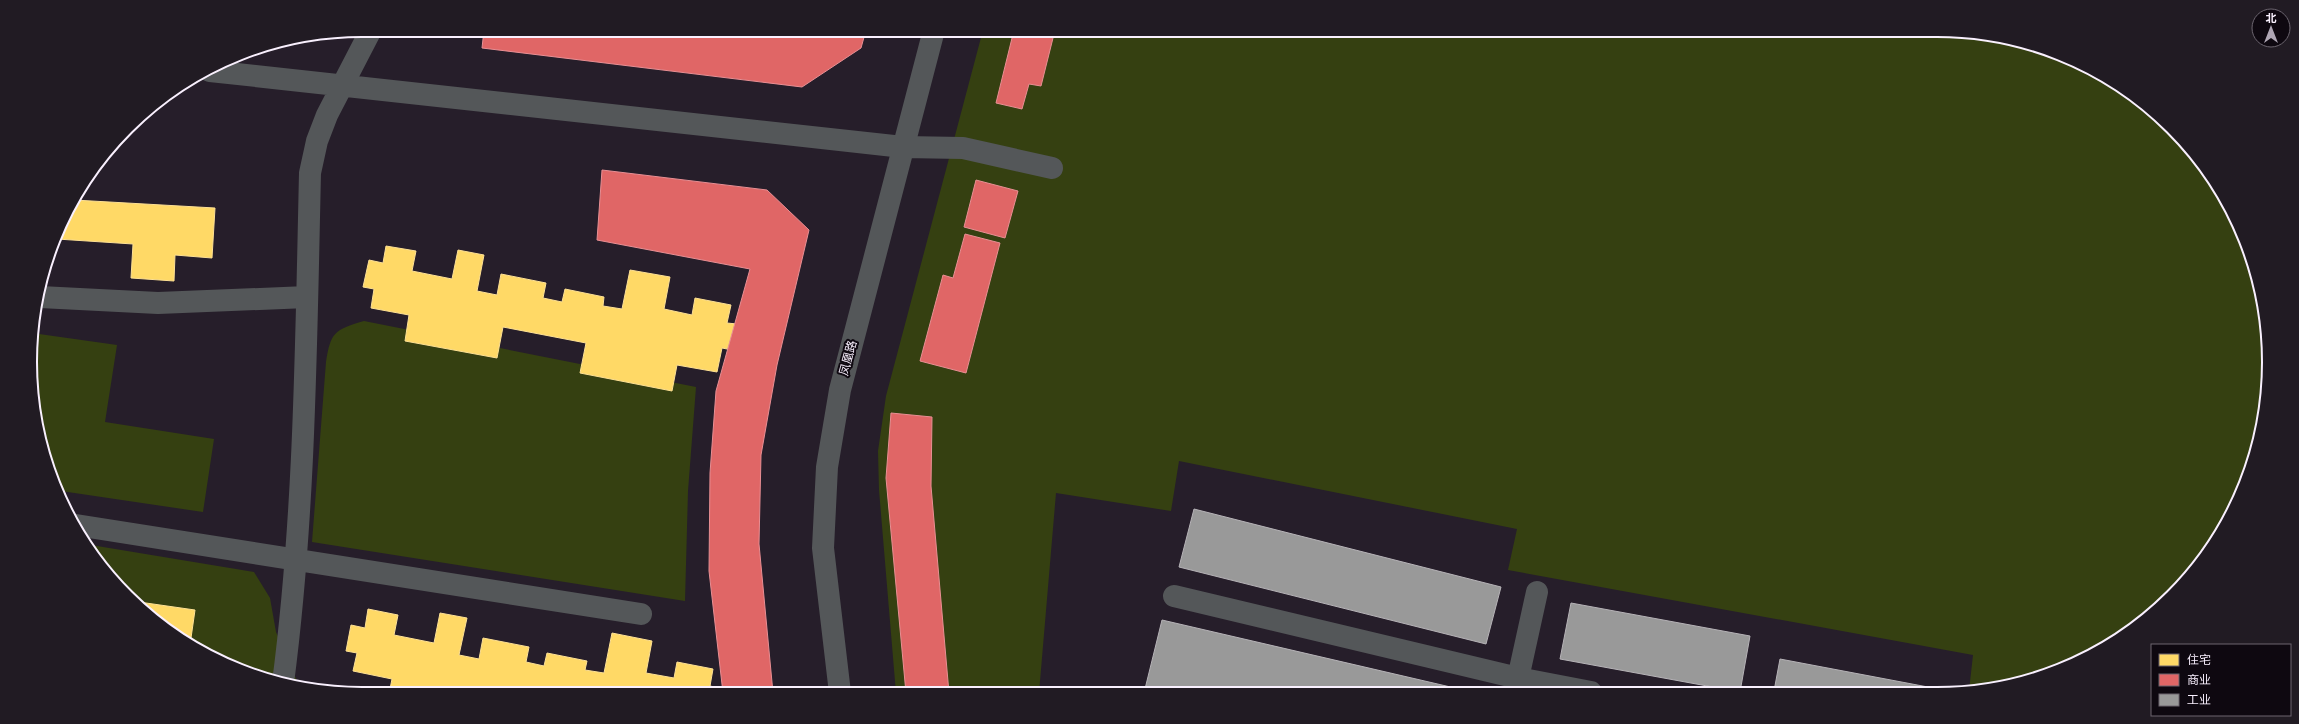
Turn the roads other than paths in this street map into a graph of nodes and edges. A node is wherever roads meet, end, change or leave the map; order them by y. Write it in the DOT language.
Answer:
graph roads {
  1 [pos="367,37"];
  2 [pos="932,37"];
  3 [pos="217,72"];
  4 [pos="342,85"];
  5 [pos="903,147"];
  6 [pos="1052,168"];
  7 [pos="43,297"];
  8 [pos="307,297"];
  9 [pos="82,526"];
  10 [pos="295,558"];
  11 [pos="1537,592"];
  12 [pos="1174,596"];
  13 [pos="641,614"];
  14 [pos="284,677"];
  15 [pos="1516,685"];
  16 [pos="839,687"];
  17 [pos="1537,687"];
  1 -- 4 [label="street"];
  2 -- 5 [label="street, 凤凰路"];
  3 -- 4 [label="street"];
  4 -- 5 [label="street"];
  4 -- 8 [label="street"];
  5 -- 6 [label="street"];
  5 -- 16 [label="street, 凤凰路"];
  7 -- 8 [label="street"];
  8 -- 10 [label="street"];
  9 -- 10 [label="street"];
  10 -- 13 [label="street"];
  10 -- 14 [label="street"];
  11 -- 15 [label="street"];
  12 -- 15 [label="street"];
  15 -- 17 [label="street"];
}
